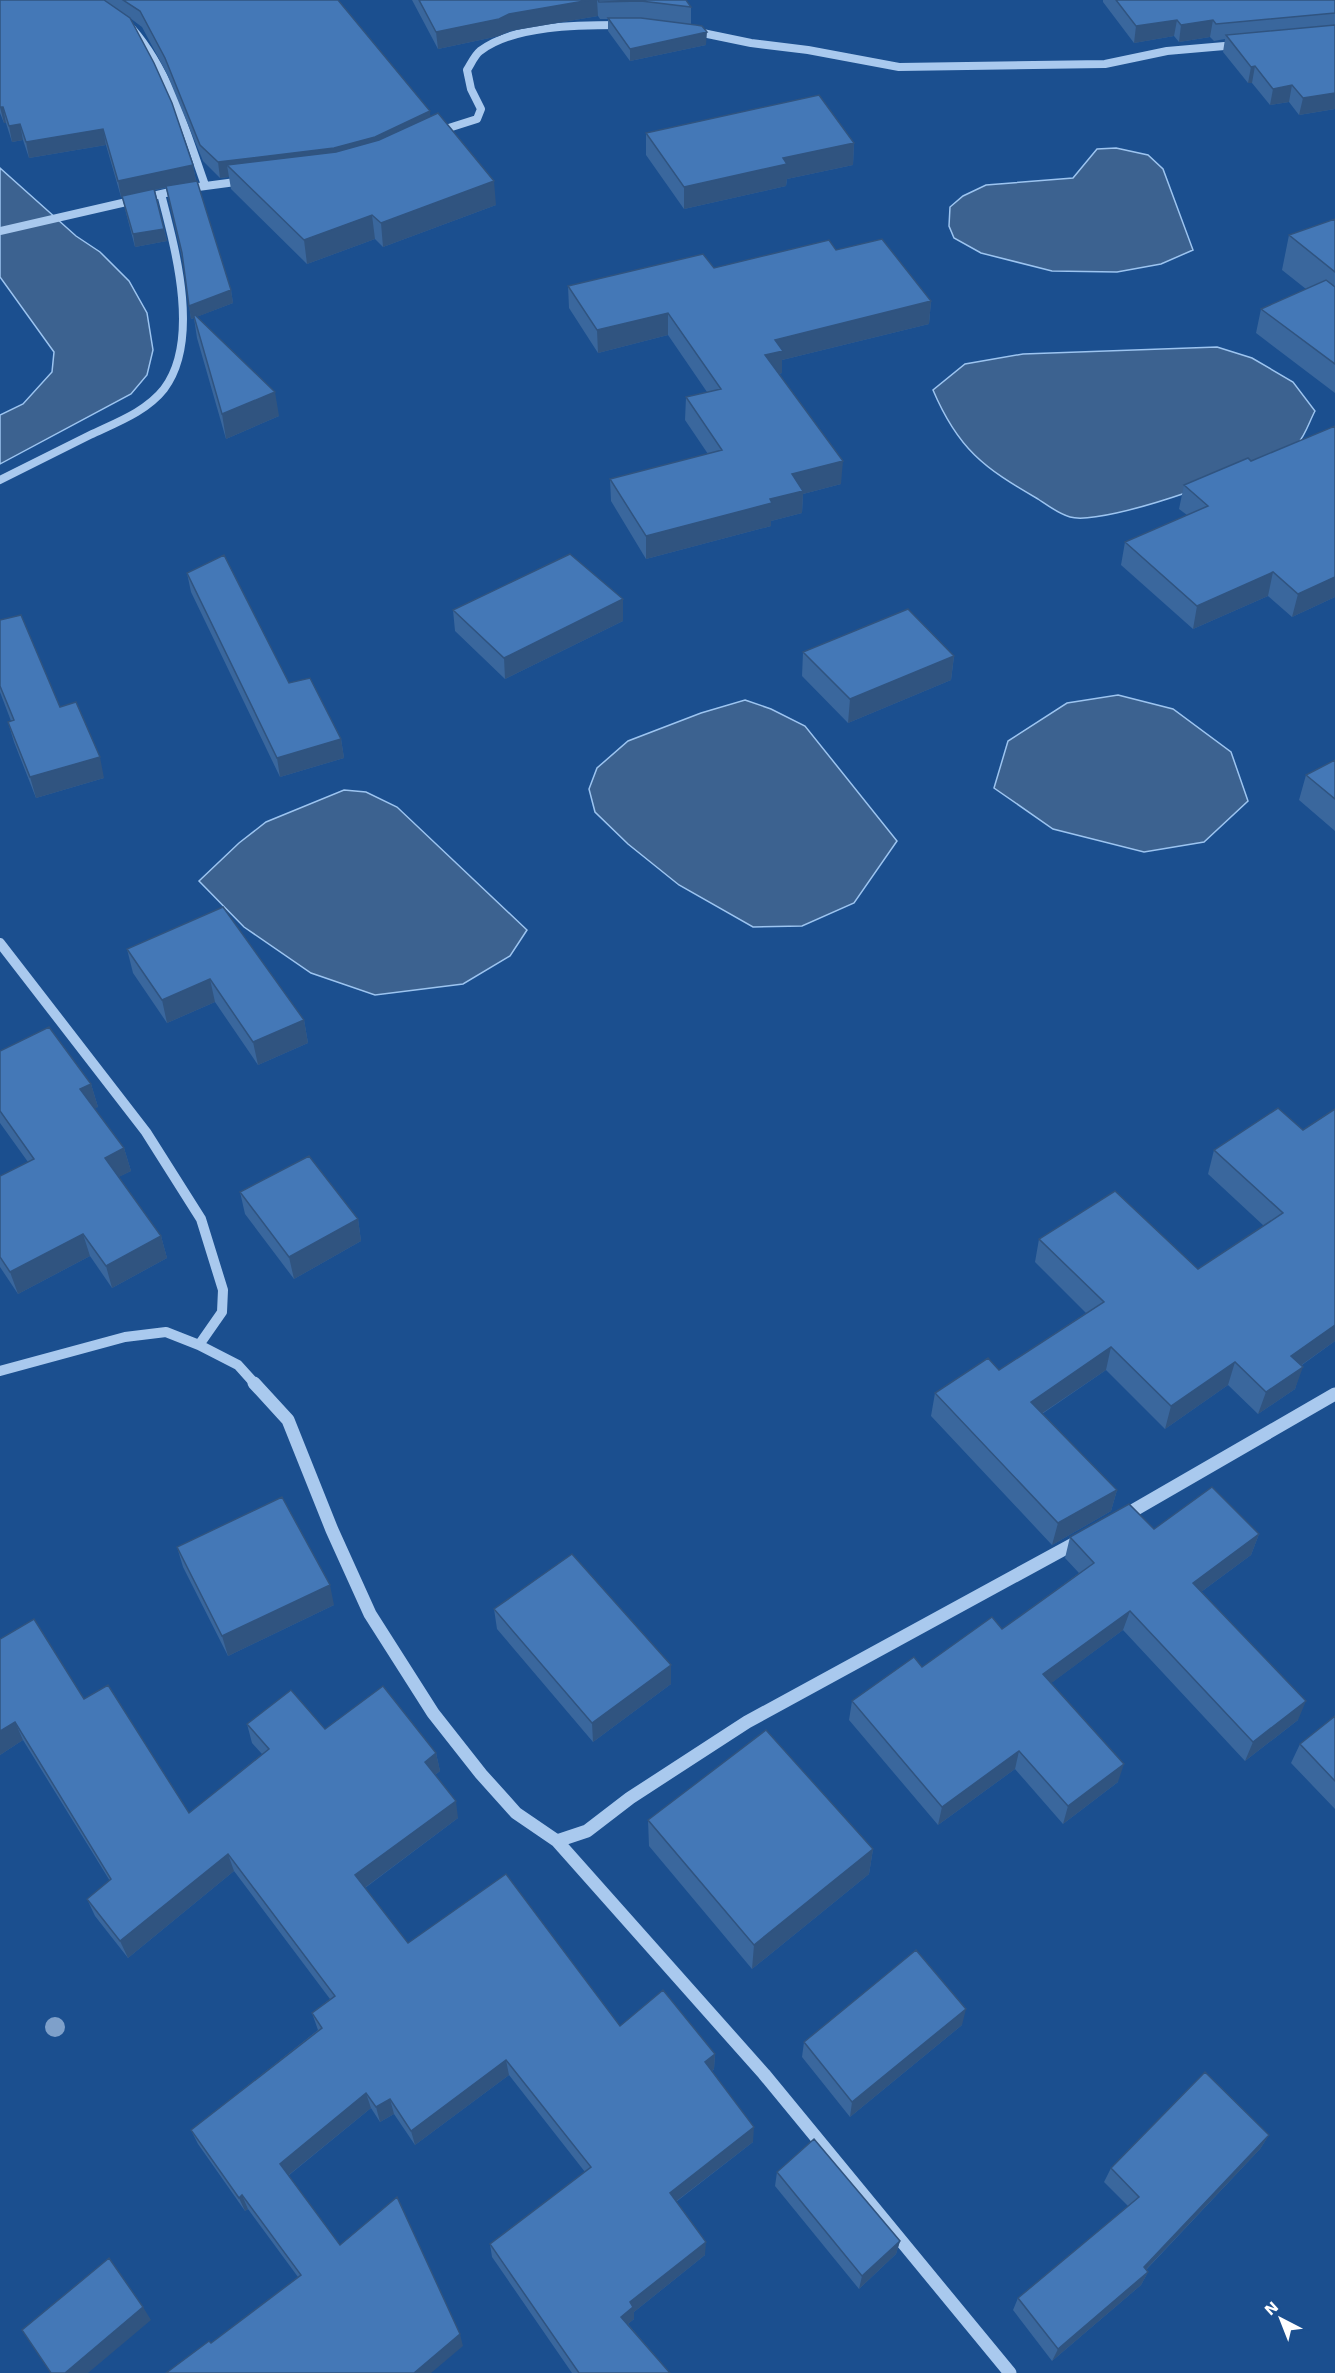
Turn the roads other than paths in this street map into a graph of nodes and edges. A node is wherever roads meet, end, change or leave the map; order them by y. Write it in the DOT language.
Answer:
graph roads {
  1 [pos="120,18"];
  2 [pos="630,24"];
  3 [pos="686,30"];
  4 [pos="1245,44"];
  5 [pos="426,135"];
  6 [pos="248,180"];
  7 [pos="205,185"];
  8 [pos="161,194"];
  9 [pos="0,231"];
  10 [pos="0,480"];
  11 [pos="0,943"];
  12 [pos="199,1344"];
  13 [pos="0,1371"];
  14 [pos="1335,1394"];
  15 [pos="1108,1525"];
  16 [pos="1087,1537"];
  17 [pos="557,1841"];
  18 [pos="1010,2373"];
  1 -- 7 [label="street"];
  2 -- 5 [label="street"];
  3 -- 4 [label="street"];
  6 -- 7 [label="street"];
  7 -- 8 [label="street"];
  8 -- 9 [label="street"];
  8 -- 10 [label="street"];
  11 -- 12 [label="street"];
  12 -- 13 [label="street"];
  12 -- 17 [label="street"];
  14 -- 15 [label="street"];
  16 -- 17 [label="street"];
  17 -- 18 [label="street"];
}
